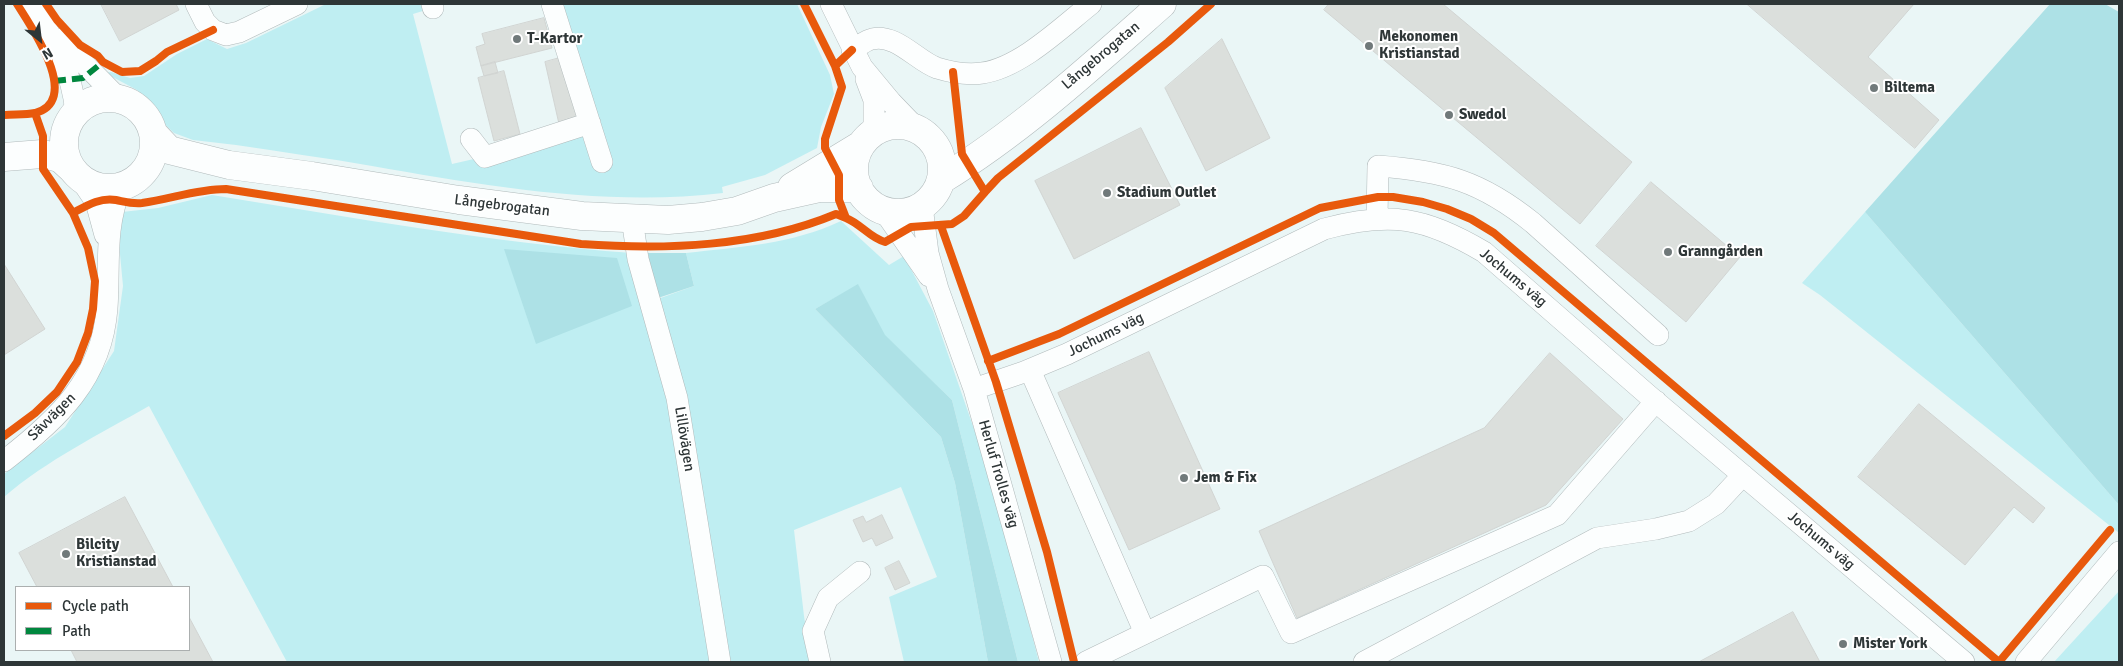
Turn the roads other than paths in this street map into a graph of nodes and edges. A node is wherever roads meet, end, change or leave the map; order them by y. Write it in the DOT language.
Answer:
graph roads {
  1 [pos="196,4"];
  2 [pos="297,4"];
  3 [pos="552,4"];
  4 [pos="830,4"];
  5 [pos="1091,4"];
  6 [pos="1162,4"];
  7 [pos="36,12"];
  8 [pos="857,58"];
  9 [pos="120,100"];
  10 [pos="1039,109"];
  11 [pos="73,117"];
  12 [pos="590,123"];
  13 [pos="153,133"];
  14 [pos="924,134"];
  15 [pos="471,139"];
  16 [pos="868,139"];
  17 [pos="4,143"];
  18 [pos="4,157"];
  19 [pos="602,162"];
  20 [pos="229,165"];
  21 [pos="76,173"];
  22 [pos="941,180"];
  23 [pos="131,181"];
  24 [pos="859,188"];
  25 [pos="774,198"];
  26 [pos="922,206"];
  27 [pos="884,211"];
  28 [pos="1377,218"];
  29 [pos="632,219"];
  30 [pos="107,248"];
  31 [pos="938,289"];
  32 [pos="1658,335"];
  33 [pos="1030,370"];
  34 [pos="974,389"];
  35 [pos="1656,401"];
  36 [pos="4,461"];
  37 [pos="1743,475"];
  38 [pos="2119,552"];
  39 [pos="860,572"];
  40 [pos="1145,633"];
  41 [pos="720,662"];
  42 [pos="820,662"];
  43 [pos="1051,662"];
  44 [pos="1086,662"];
  45 [pos="1364,662"];
  46 [pos="1964,662"];
  47 [pos="2026,662"];
  1 -- 2 [label="street"];
  3 -- 12 [label="street"];
  4 -- 8 [label="street"];
  5 -- 8 [label="street"];
  6 -- 10 [label="main road, Långebrogatan"];
  7 -- 9 [label="street"];
  7 -- 11 [label="street"];
  8 -- 14 [label="street"];
  8 -- 16 [label="street"];
  9 -- 11 [label="main road"];
  9 -- 13 [label="main road"];
  10 -- 14 [label="main road, Långebrogatan"];
  10 -- 22 [label="main road, Långebrogatan"];
  11 -- 17 [label="main road"];
  11 -- 21 [label="main road"];
  12 -- 15 [label="street"];
  12 -- 19 [label="street"];
  13 -- 20 [label="main road, Långebrogatan"];
  13 -- 23 [label="main road"];
  14 -- 16 [label="main road"];
  14 -- 22 [label="main road"];
  16 -- 24 [label="main road"];
  16 -- 25 [label="main road, Långebrogatan"];
  18 -- 21 [label="main road"];
  20 -- 23 [label="main road, Långebrogatan"];
  20 -- 29 [label="main road, Långebrogatan"];
  21 -- 23 [label="main road"];
  21 -- 30 [label="street, Sävvägen"];
  22 -- 26 [label="main road"];
  23 -- 30 [label="street, Sävvägen"];
  24 -- 25 [label="main road, Långebrogatan"];
  24 -- 27 [label="main road"];
  25 -- 29 [label="main road, Långebrogatan"];
  26 -- 27 [label="main road"];
  26 -- 31 [label="street, Herluf Trolles väg"];
  27 -- 31 [label="street, Herluf Trolles väg"];
  28 -- 32 [label="street"];
  28 -- 33 [label="street, Jochums väg"];
  28 -- 35 [label="street, Jochums väg"];
  29 -- 41 [label="street, Lillövägen"];
  30 -- 36 [label="street, Sävvägen"];
  31 -- 34 [label="street, Herluf Trolles väg"];
  33 -- 34 [label="street, Jochums väg"];
  33 -- 40 [label="street"];
  34 -- 43 [label="street, Herluf Trolles väg"];
  35 -- 37 [label="street, Jochums väg"];
  35 -- 40 [label="street"];
  37 -- 45 [label="street"];
  37 -- 46 [label="street, Jochums väg"];
  38 -- 47 [label="street"];
  39 -- 42 [label="street"];
  40 -- 44 [label="street"];
}
